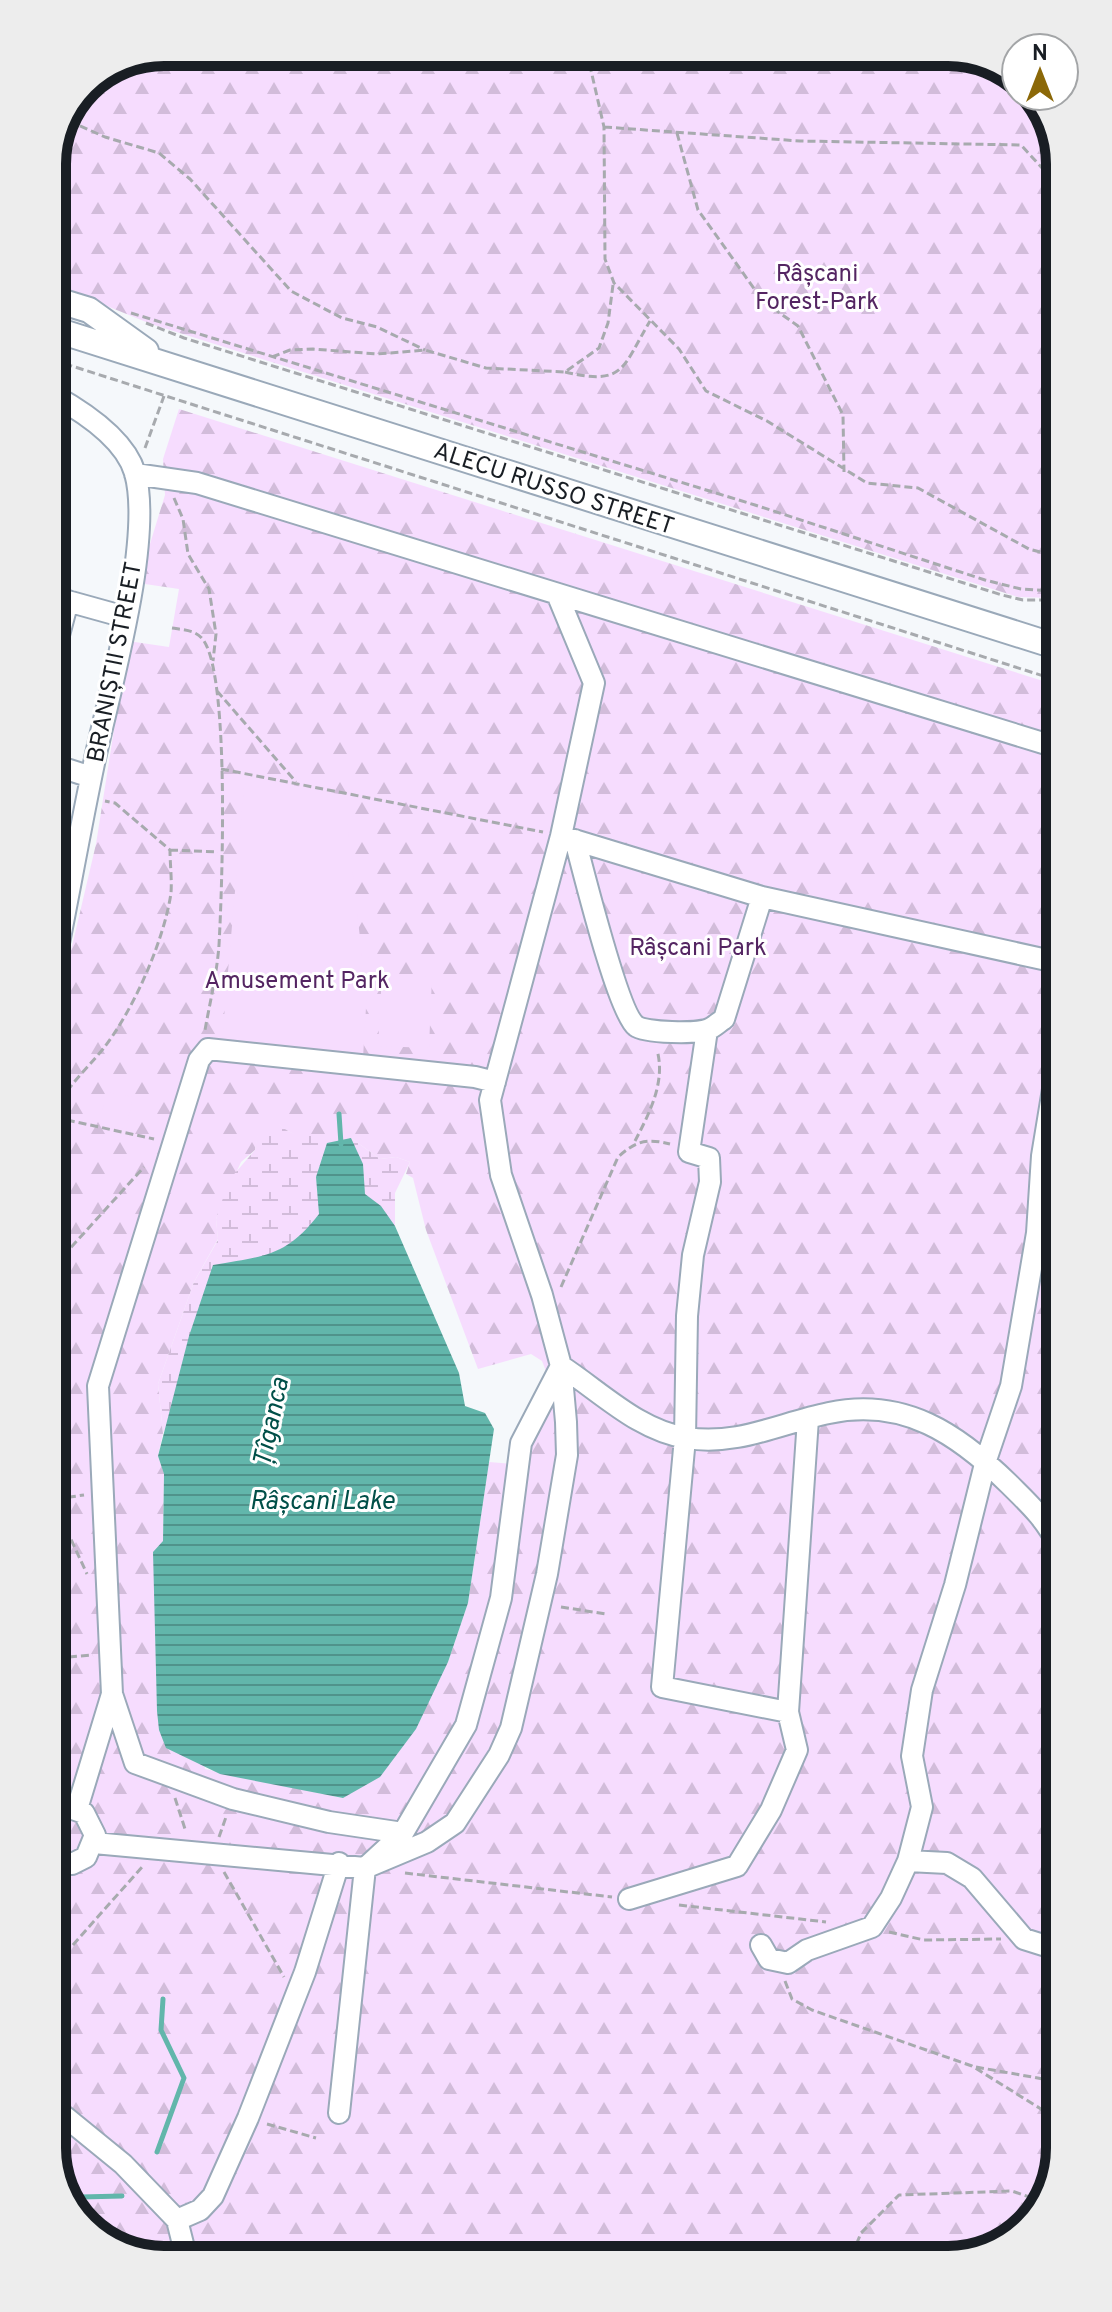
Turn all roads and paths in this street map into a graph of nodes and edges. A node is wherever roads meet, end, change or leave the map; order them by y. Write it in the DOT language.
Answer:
graph roads {
  1 [pos="590,66"];
  2 [pos="75,124"];
  3 [pos="604,127"];
  4 [pos="677,133"];
  5 [pos="1046,172"];
  6 [pos="614,283"];
  7 [pos="66,303"];
  8 [pos="651,320"];
  9 [pos="66,333"];
  10 [pos="425,350"];
  11 [pos="272,357"];
  12 [pos="66,364"];
  13 [pos="165,364"];
  14 [pos="565,372"];
  15 [pos="164,396"];
  16 [pos="66,404"];
  17 [pos="844,472"];
  18 [pos="135,474"];
  19 [pos="160,476"];
  20 [pos="1046,555"];
  21 [pos="1046,590"];
  22 [pos="557,594"];
  23 [pos="66,600"];
  24 [pos="1046,600"];
  25 [pos="125,617"];
  26 [pos="172,628"];
  27 [pos="1046,643"];
  28 [pos="213,664"];
  29 [pos="1046,677"];
  30 [pos="217,691"];
  31 [pos="1046,744"];
  32 [pos="66,769"];
  33 [pos="221,769"];
  34 [pos="91,777"];
  35 [pos="297,784"];
  36 [pos="115,803"];
  37 [pos="568,838"];
  38 [pos="170,850"];
  39 [pos="220,852"];
  40 [pos="762,897"];
  41 [pos="66,903"];
  42 [pos="1046,960"];
  43 [pos="707,1030"];
  44 [pos="651,1031"];
  45 [pos="208,1049"];
  46 [pos="495,1082"];
  47 [pos="66,1088"];
  48 [pos="66,1120"];
  49 [pos="176,1132"];
  50 [pos="1046,1132"];
  51 [pos="635,1142"];
  52 [pos="689,1152"];
  53 [pos="146,1165"];
  54 [pos="66,1254"];
  55 [pos="548,1316"];
  56 [pos="66,1359"];
  57 [pos="561,1366"];
  58 [pos="66,1406"];
  59 [pos="808,1419"];
  60 [pos="685,1438"];
  61 [pos="986,1460"];
  62 [pos="103,1491"];
  63 [pos="66,1497"];
  64 [pos="1046,1526"];
  65 [pos="561,1607"];
  66 [pos="606,1614"];
  67 [pos="110,1653"];
  68 [pos="66,1657"];
  69 [pos="112,1694"];
  70 [pos="788,1712"];
  71 [pos="168,1775"];
  72 [pos="233,1799"];
  73 [pos="66,1809"];
  74 [pos="403,1833"];
  75 [pos="94,1843"];
  76 [pos="159,1848"];
  77 [pos="191,1851"];
  78 [pos="213,1853"];
  79 [pos="908,1861"];
  80 [pos="66,1862"];
  81 [pos="339,1863"];
  82 [pos="365,1868"];
  83 [pos="629,1899"];
  84 [pos="872,1927"];
  85 [pos="1024,1939"];
  86 [pos="761,1945"];
  87 [pos="1046,1946"];
  88 [pos="66,1953"];
  89 [pos="777,1963"];
  90 [pos="295,1997"];
  91 [pos="972,2066"];
  92 [pos="1046,2079"];
  93 [pos="339,2113"];
  94 [pos="1046,2115"];
  95 [pos="66,2118"];
  96 [pos="248,2118"];
  97 [pos="316,2138"];
  98 [pos="1032,2198"];
  99 [pos="177,2220"];
  100 [pos="184,2246"];
  101 [pos="856,2246"];
  1 -- 3 [label="path"];
  2 -- 10 [label="path"];
  3 -- 4 [label="path"];
  3 -- 6 [label="path"];
  4 -- 5 [label="path"];
  4 -- 17 [label="path"];
  6 -- 8 [label="path"];
  6 -- 14 [label="path"];
  7 -- 13 [label="main road"];
  8 -- 14 [label="path"];
  8 -- 17 [label="path"];
  9 -- 13 [label="main road, ALECU RUSSO STREET"];
  10 -- 11 [label="path"];
  10 -- 14 [label="path"];
  11 -- 21 [label="path"];
  11 -- 24 [label="path"];
  12 -- 15 [label="path"];
  13 -- 27 [label="main road, ALECU RUSSO STREET"];
  15 -- 18 [label="path"];
  15 -- 29 [label="path"];
  16 -- 18 [label="street, BRANIȘTII STREET"];
  17 -- 20 [label="path"];
  18 -- 19 [label="street"];
  18 -- 25 [label="street, BRANIȘTII STREET"];
  19 -- 22 [label="street"];
  19 -- 28 [label="path"];
  22 -- 31 [label="street"];
  22 -- 37 [label="street"];
  23 -- 25 [label="street"];
  25 -- 34 [label="street, BRANIȘTII STREET"];
  26 -- 28 [label="path"];
  28 -- 30 [label="path"];
  30 -- 33 [label="path"];
  30 -- 35 [label="path"];
  32 -- 34 [label="street"];
  33 -- 35 [label="path"];
  33 -- 39 [label="path"];
  34 -- 41 [label="street, BRANIȘTII STREET"];
  35 -- 37 [label="path"];
  36 -- 38 [label="path"];
  37 -- 40 [label="street"];
  37 -- 44 [label="street"];
  37 -- 46 [label="street"];
  38 -- 39 [label="path"];
  38 -- 47 [label="path"];
  39 -- 45 [label="path"];
  40 -- 42 [label="street"];
  40 -- 43 [label="street"];
  43 -- 44 [label="street"];
  43 -- 52 [label="street"];
  44 -- 51 [label="path"];
  45 -- 46 [label="street"];
  45 -- 49 [label="street"];
  46 -- 55 [label="street"];
  48 -- 49 [label="path"];
  49 -- 62 [label="street"];
  50 -- 61 [label="street"];
  51 -- 52 [label="path"];
  51 -- 55 [label="path"];
  52 -- 60 [label="street"];
  53 -- 54 [label="path"];
  55 -- 57 [label="street"];
  56 -- 58 [label="path"];
  57 -- 60 [label="street"];
  57 -- 74 [label="street"];
  57 -- 82 [label="street"];
  59 -- 60 [label="street"];
  59 -- 61 [label="street"];
  59 -- 70 [label="street"];
  60 -- 70 [label="street"];
  61 -- 64 [label="street"];
  61 -- 79 [label="street"];
  62 -- 63 [label="path"];
  62 -- 67 [label="street"];
  65 -- 66 [label="path"];
  67 -- 68 [label="path"];
  67 -- 69 [label="street"];
  69 -- 71 [label="street"];
  69 -- 73 [label="street"];
  70 -- 83 [label="street"];
  71 -- 72 [label="street"];
  71 -- 77 [label="path"];
  72 -- 74 [label="street"];
  72 -- 78 [label="path"];
  73 -- 75 [label="street"];
  74 -- 82 [label="street"];
  75 -- 76 [label="street"];
  75 -- 80 [label="street"];
  76 -- 77 [label="street"];
  76 -- 88 [label="path"];
  77 -- 78 [label="street"];
  78 -- 81 [label="street"];
  78 -- 90 [label="path"];
  79 -- 84 [label="street"];
  79 -- 85 [label="street"];
  81 -- 82 [label="street"];
  81 -- 90 [label="street"];
  82 -- 93 [label="street"];
  84 -- 85 [label="path"];
  84 -- 89 [label="street"];
  85 -- 87 [label="street"];
  86 -- 89 [label="street"];
  89 -- 91 [label="path"];
  90 -- 96 [label="street"];
  91 -- 92 [label="path"];
  91 -- 94 [label="path"];
  95 -- 99 [label="street"];
  96 -- 97 [label="path"];
  96 -- 99 [label="street"];
  98 -- 101 [label="path"];
  99 -- 100 [label="street"];
}
